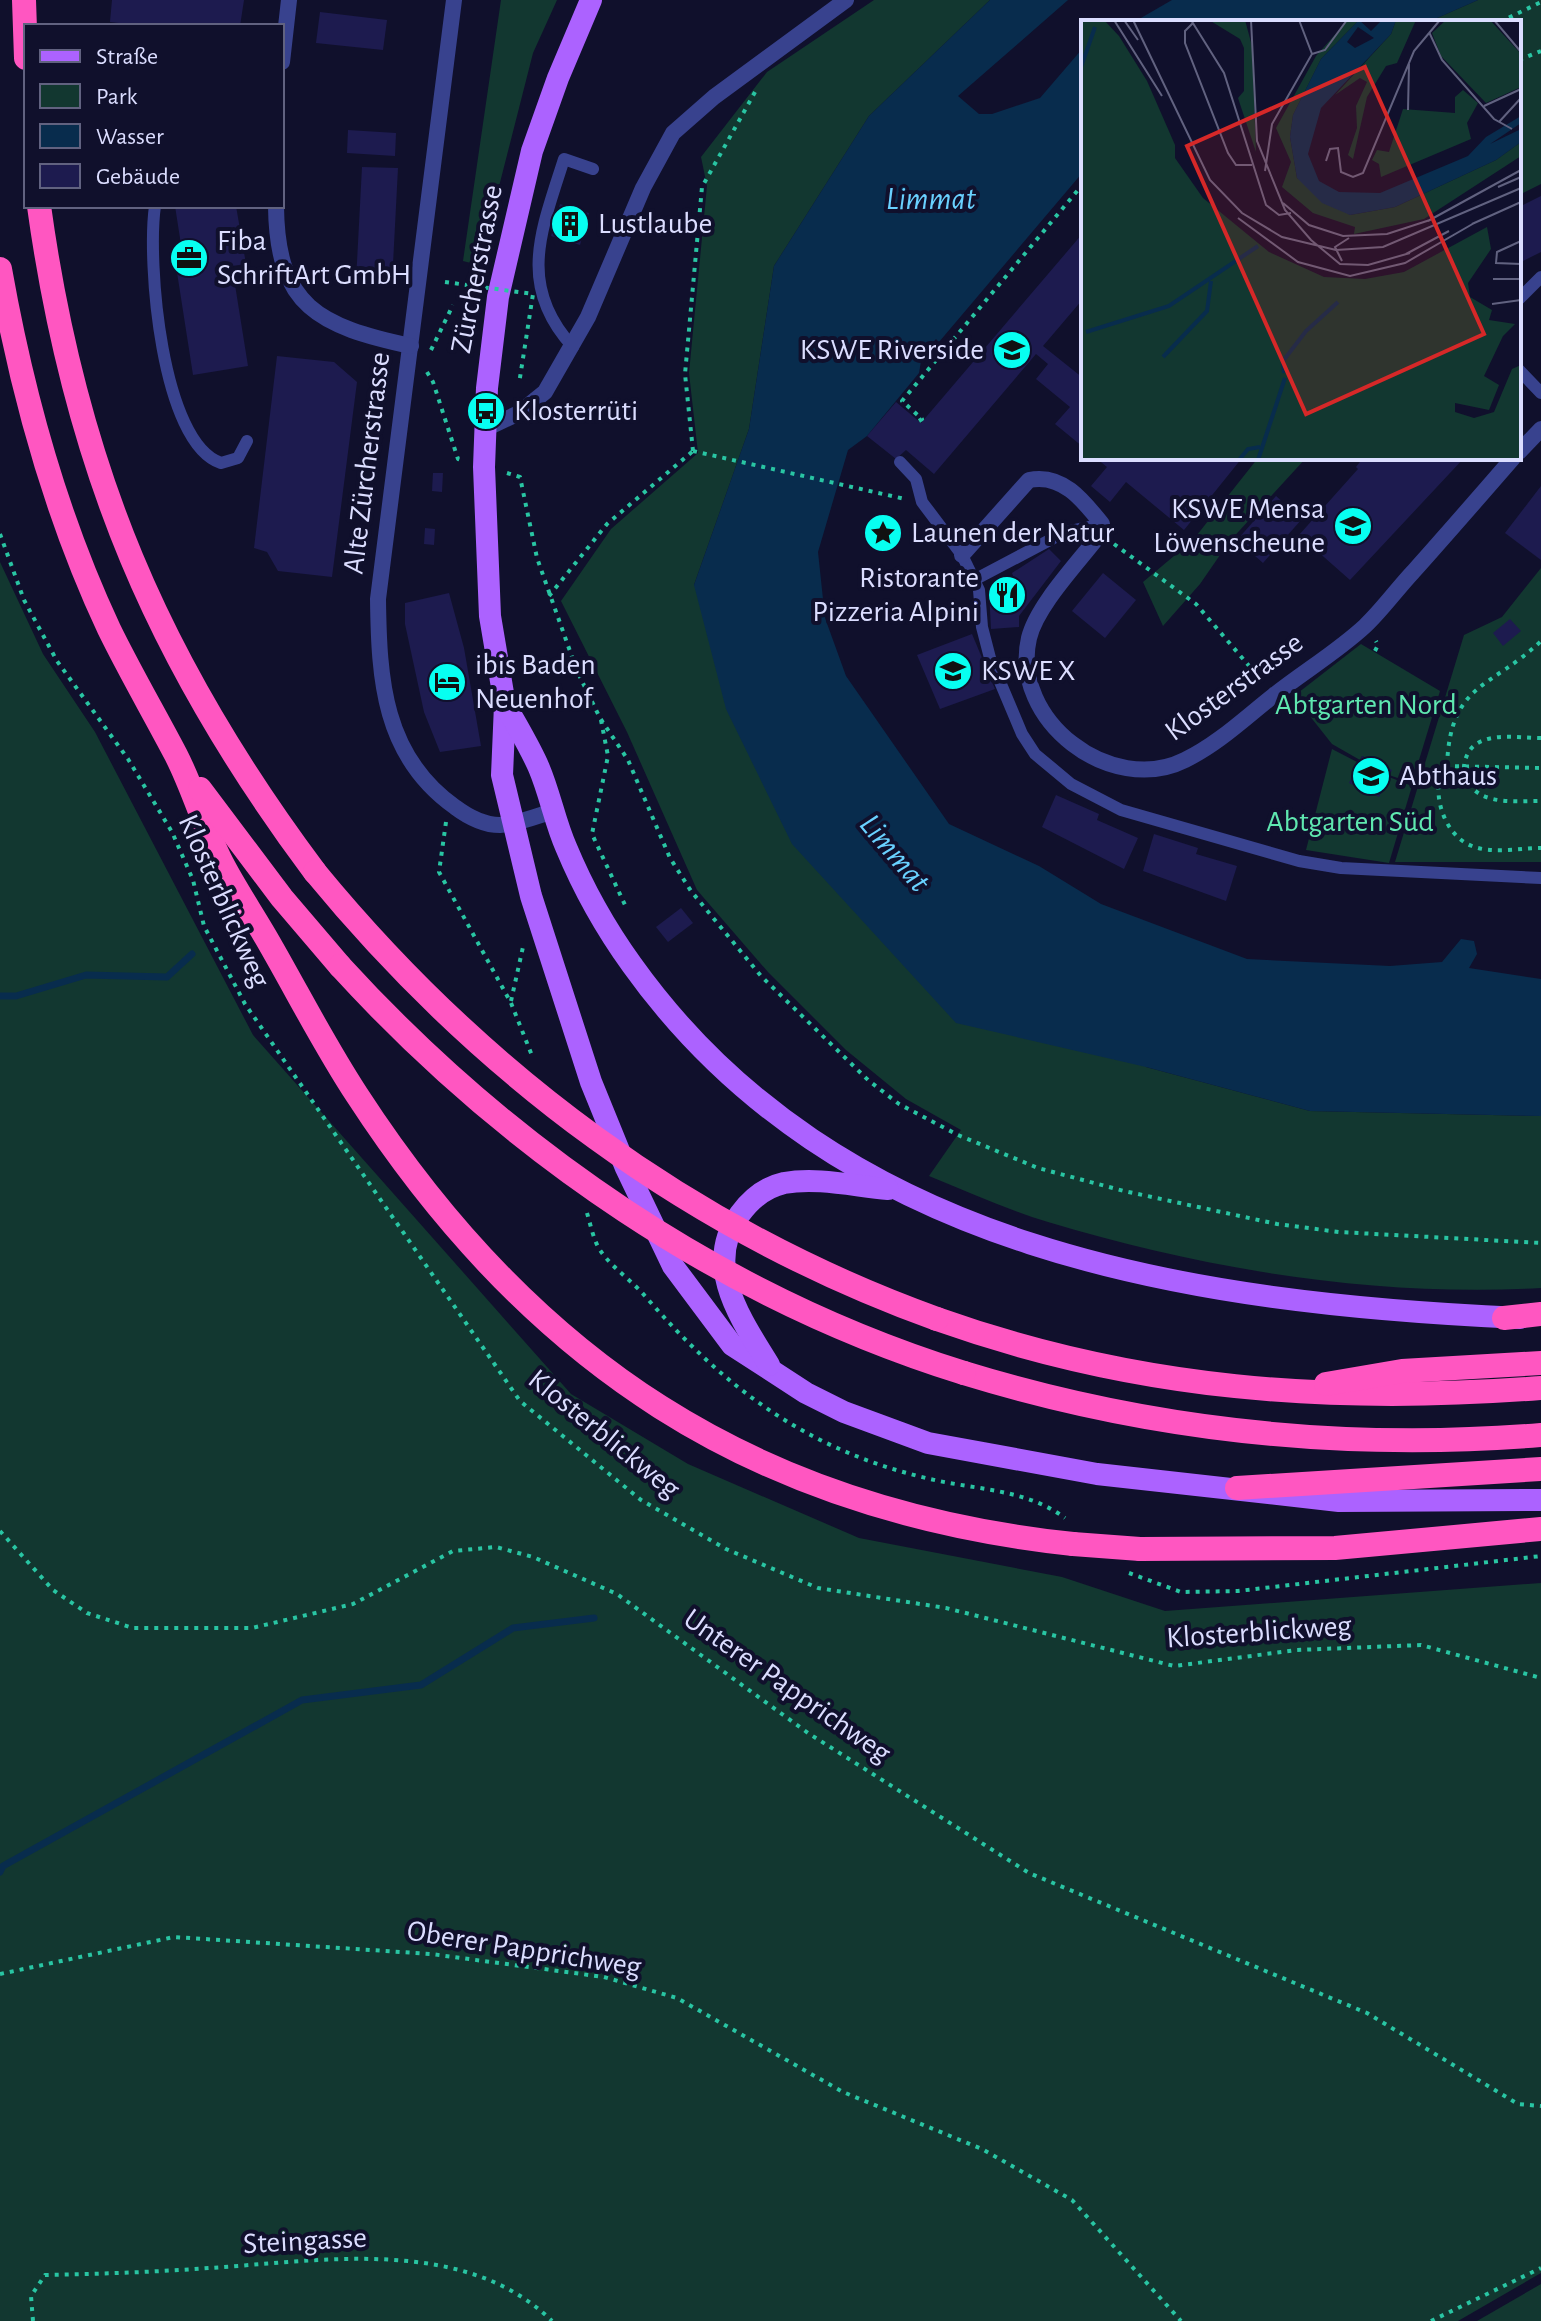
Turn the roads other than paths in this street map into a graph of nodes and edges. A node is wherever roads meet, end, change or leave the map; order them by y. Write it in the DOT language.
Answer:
graph roads {
  1 [pos="24,0"];
  2 [pos="289,0"];
  3 [pos="454,0"];
  4 [pos="591,0"];
  5 [pos="846,0"];
  6 [pos="25,24"];
  7 [pos="284,44"];
  8 [pos="593,169"];
  9 [pos="39,208"];
  10 [pos="155,208"];
  11 [pos="276,208"];
  12 [pos="0,269"];
  13 [pos="1541,277"];
  14 [pos="1521,297"];
  15 [pos="411,346"];
  16 [pos="573,347"];
  17 [pos="1521,372"];
  18 [pos="1541,393"];
  19 [pos="485,429"];
  20 [pos="1541,429"];
  21 [pos="247,441"];
  22 [pos="1521,450"];
  23 [pos="1511,460"];
  24 [pos="900,462"];
  25 [pos="1101,529"];
  26 [pos="962,555"];
  27 [pos="974,580"];
  28 [pos="505,705"];
  29 [pos="177,758"];
  30 [pos="553,811"];
  31 [pos="512,822"];
  32 [pos="1541,878"];
  33 [pos="897,1190"];
  34 [pos="1541,1317"];
  35 [pos="1504,1318"];
  36 [pos="1541,1363"];
  37 [pos="774,1373"];
  38 [pos="1541,1388"];
  39 [pos="1276,1392"];
  40 [pos="1541,1435"];
  41 [pos="1541,1469"];
  42 [pos="1237,1488"];
  43 [pos="1541,1500"];
  44 [pos="1541,1529"];
  1 -- 6 [label="highway"];
  2 -- 7 [label="street"];
  3 -- 15 [label="street, Alte Zürcherstrasse"];
  4 -- 19 [label="main road, Zürcherstrasse"];
  5 -- 16 [label="street"];
  8 -- 16 [label="lane"];
  9 -- 39 [label="highway, bridge"];
  10 -- 21 [label="lane"];
  11 -- 15 [label="street"];
  12 -- 29 [label="highway"];
  13 -- 14 [label="lane"];
  15 -- 31 [label="street, Alte Zürcherstrasse"];
  16 -- 19 [label="street"];
  17 -- 18 [label="lane"];
  19 -- 28 [label="main road, Zürcherstrasse"];
  20 -- 22 [label="street"];
  23 -- 25 [label="street, Klosterstrasse"];
  24 -- 26 [label="lane"];
  25 -- 26 [label="street"];
  25 -- 27 [label="lane"];
  26 -- 27 [label="lane"];
  27 -- 32 [label="lane"];
  28 -- 30 [label="main road"];
  28 -- 31 [label="main road"];
  29 -- 40 [label="highway, bridge"];
  29 -- 44 [label="highway, bridge"];
  30 -- 31 [label="street, Alte Zürcherstrasse"];
  30 -- 33 [label="main road"];
  31 -- 37 [label="main road"];
  33 -- 35 [label="main road"];
  33 -- 37 [label="main road"];
  34 -- 35 [label="highway"];
  36 -- 39 [label="highway"];
  37 -- 42 [label="main road"];
  38 -- 39 [label="highway"];
  41 -- 42 [label="highway"];
  42 -- 43 [label="main road"];
}
